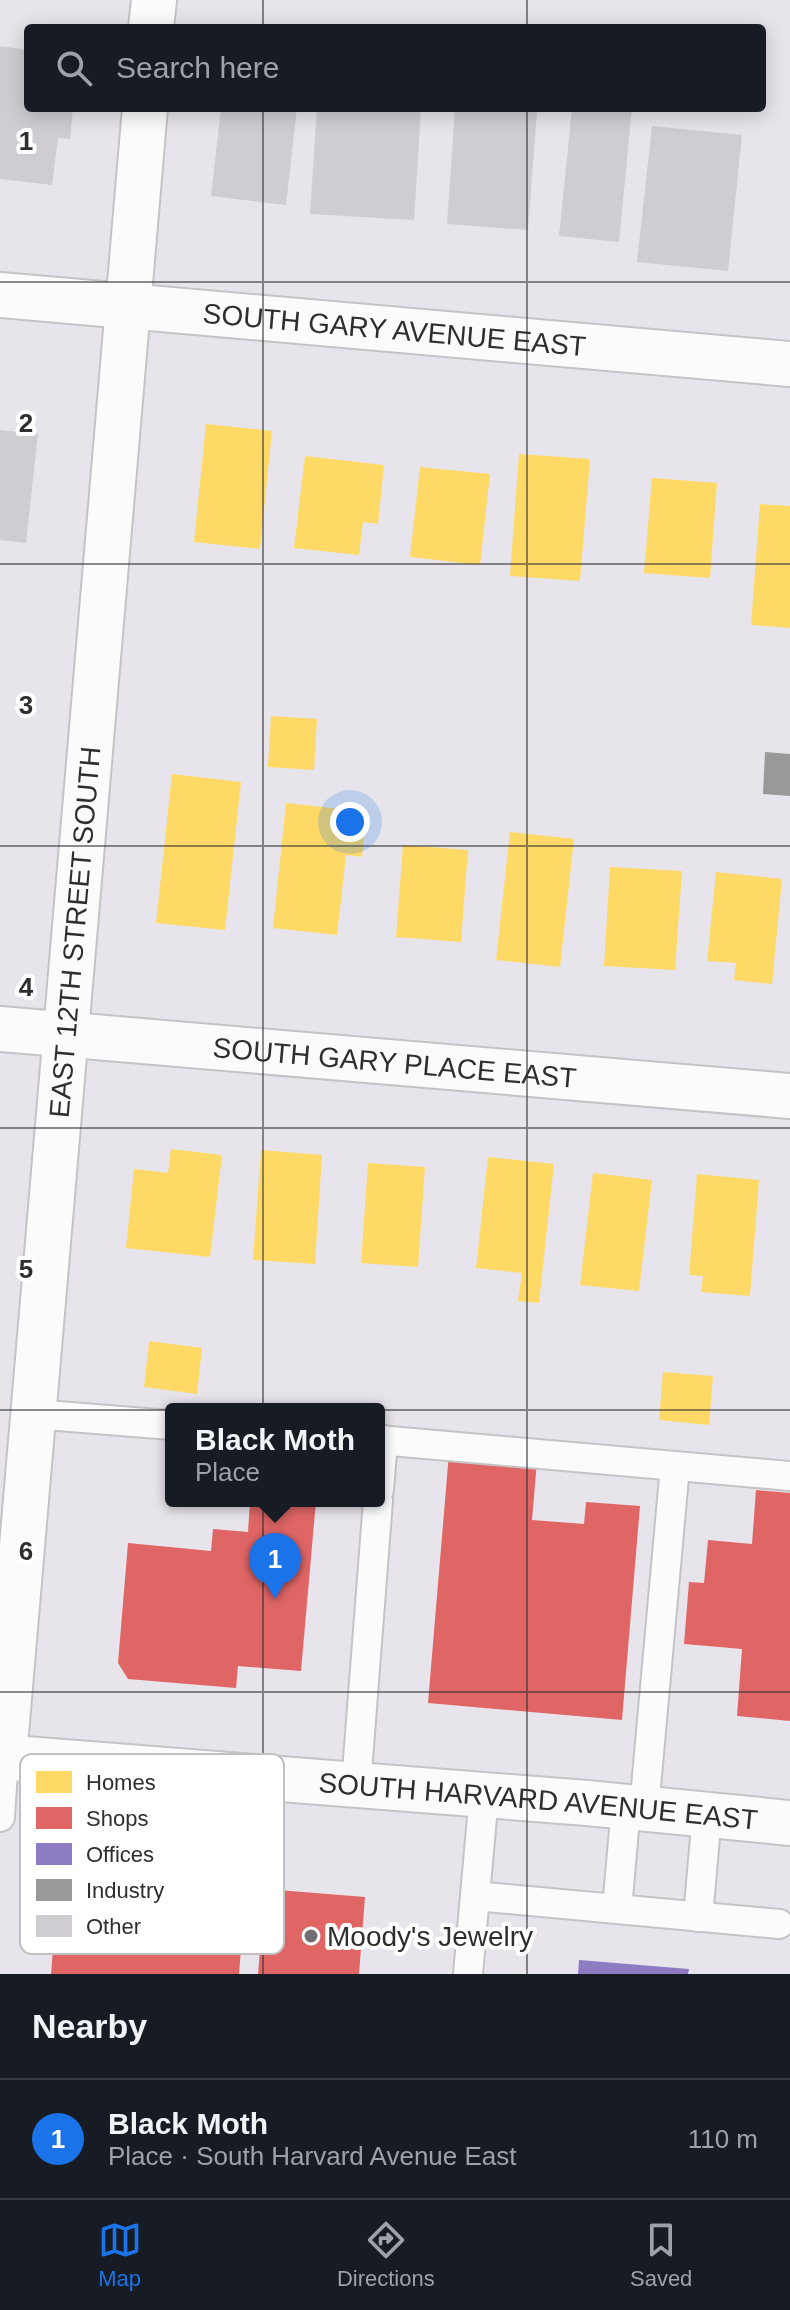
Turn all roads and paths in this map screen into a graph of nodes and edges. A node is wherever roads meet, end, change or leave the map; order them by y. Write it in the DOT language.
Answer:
graph roads {
  1 [pos="154,0"];
  2 [pos="151,24"];
  3 [pos="145,112"];
  4 [pos="0,295"];
  5 [pos="128,305"];
  6 [pos="790,364"];
  7 [pos="0,1029"];
  8 [pos="66,1035"];
  9 [pos="790,1096"];
  10 [pos="33,1414"];
  11 [pos="165,1425"];
  12 [pos="385,1440"];
  13 [pos="675,1466"];
  14 [pos="790,1476"];
  15 [pos="378,1507"];
  16 [pos="2,1757"];
  17 [pos="284,1779"];
  18 [pos="356,1785"];
  19 [pos="484,1795"];
  20 [pos="635,1808"];
  21 [pos="707,1815"];
  22 [pos="0,1817"];
  23 [pos="790,1823"];
  24 [pos="475,1896"];
  25 [pos="617,1909"];
  26 [pos="698,1917"];
  27 [pos="779,1924"];
  28 [pos="468,1974"];
  1 -- 2 [label="street"];
  3 -- 5 [label="street, EAST 12TH STREET SOUTH"];
  4 -- 5 [label="street, SOUTH GARY AVENUE EAST"];
  5 -- 6 [label="street, SOUTH GARY AVENUE EAST"];
  5 -- 8 [label="street, EAST 12TH STREET SOUTH"];
  7 -- 8 [label="street, SOUTH GARY PLACE EAST"];
  8 -- 9 [label="street, SOUTH GARY PLACE EAST"];
  8 -- 10 [label="street, EAST 12TH STREET SOUTH"];
  10 -- 11 [label="lane"];
  10 -- 16 [label="street, EAST 12TH STREET SOUTH"];
  12 -- 13 [label="lane"];
  13 -- 14 [label="lane"];
  13 -- 20 [label="lane"];
  15 -- 18 [label="lane"];
  16 -- 22 [label="lane"];
  17 -- 18 [label="street, SOUTH HARVARD AVENUE EAST"];
  18 -- 19 [label="street, SOUTH HARVARD AVENUE EAST"];
  19 -- 20 [label="street, SOUTH HARVARD AVENUE EAST"];
  19 -- 24 [label="lane"];
  20 -- 21 [label="street, SOUTH HARVARD AVENUE EAST"];
  20 -- 25 [label="lane"];
  21 -- 23 [label="street, SOUTH HARVARD AVENUE EAST"];
  21 -- 26 [label="lane"];
  24 -- 25 [label="lane"];
  24 -- 28 [label="lane"];
  25 -- 26 [label="lane"];
  26 -- 27 [label="lane"];
}
